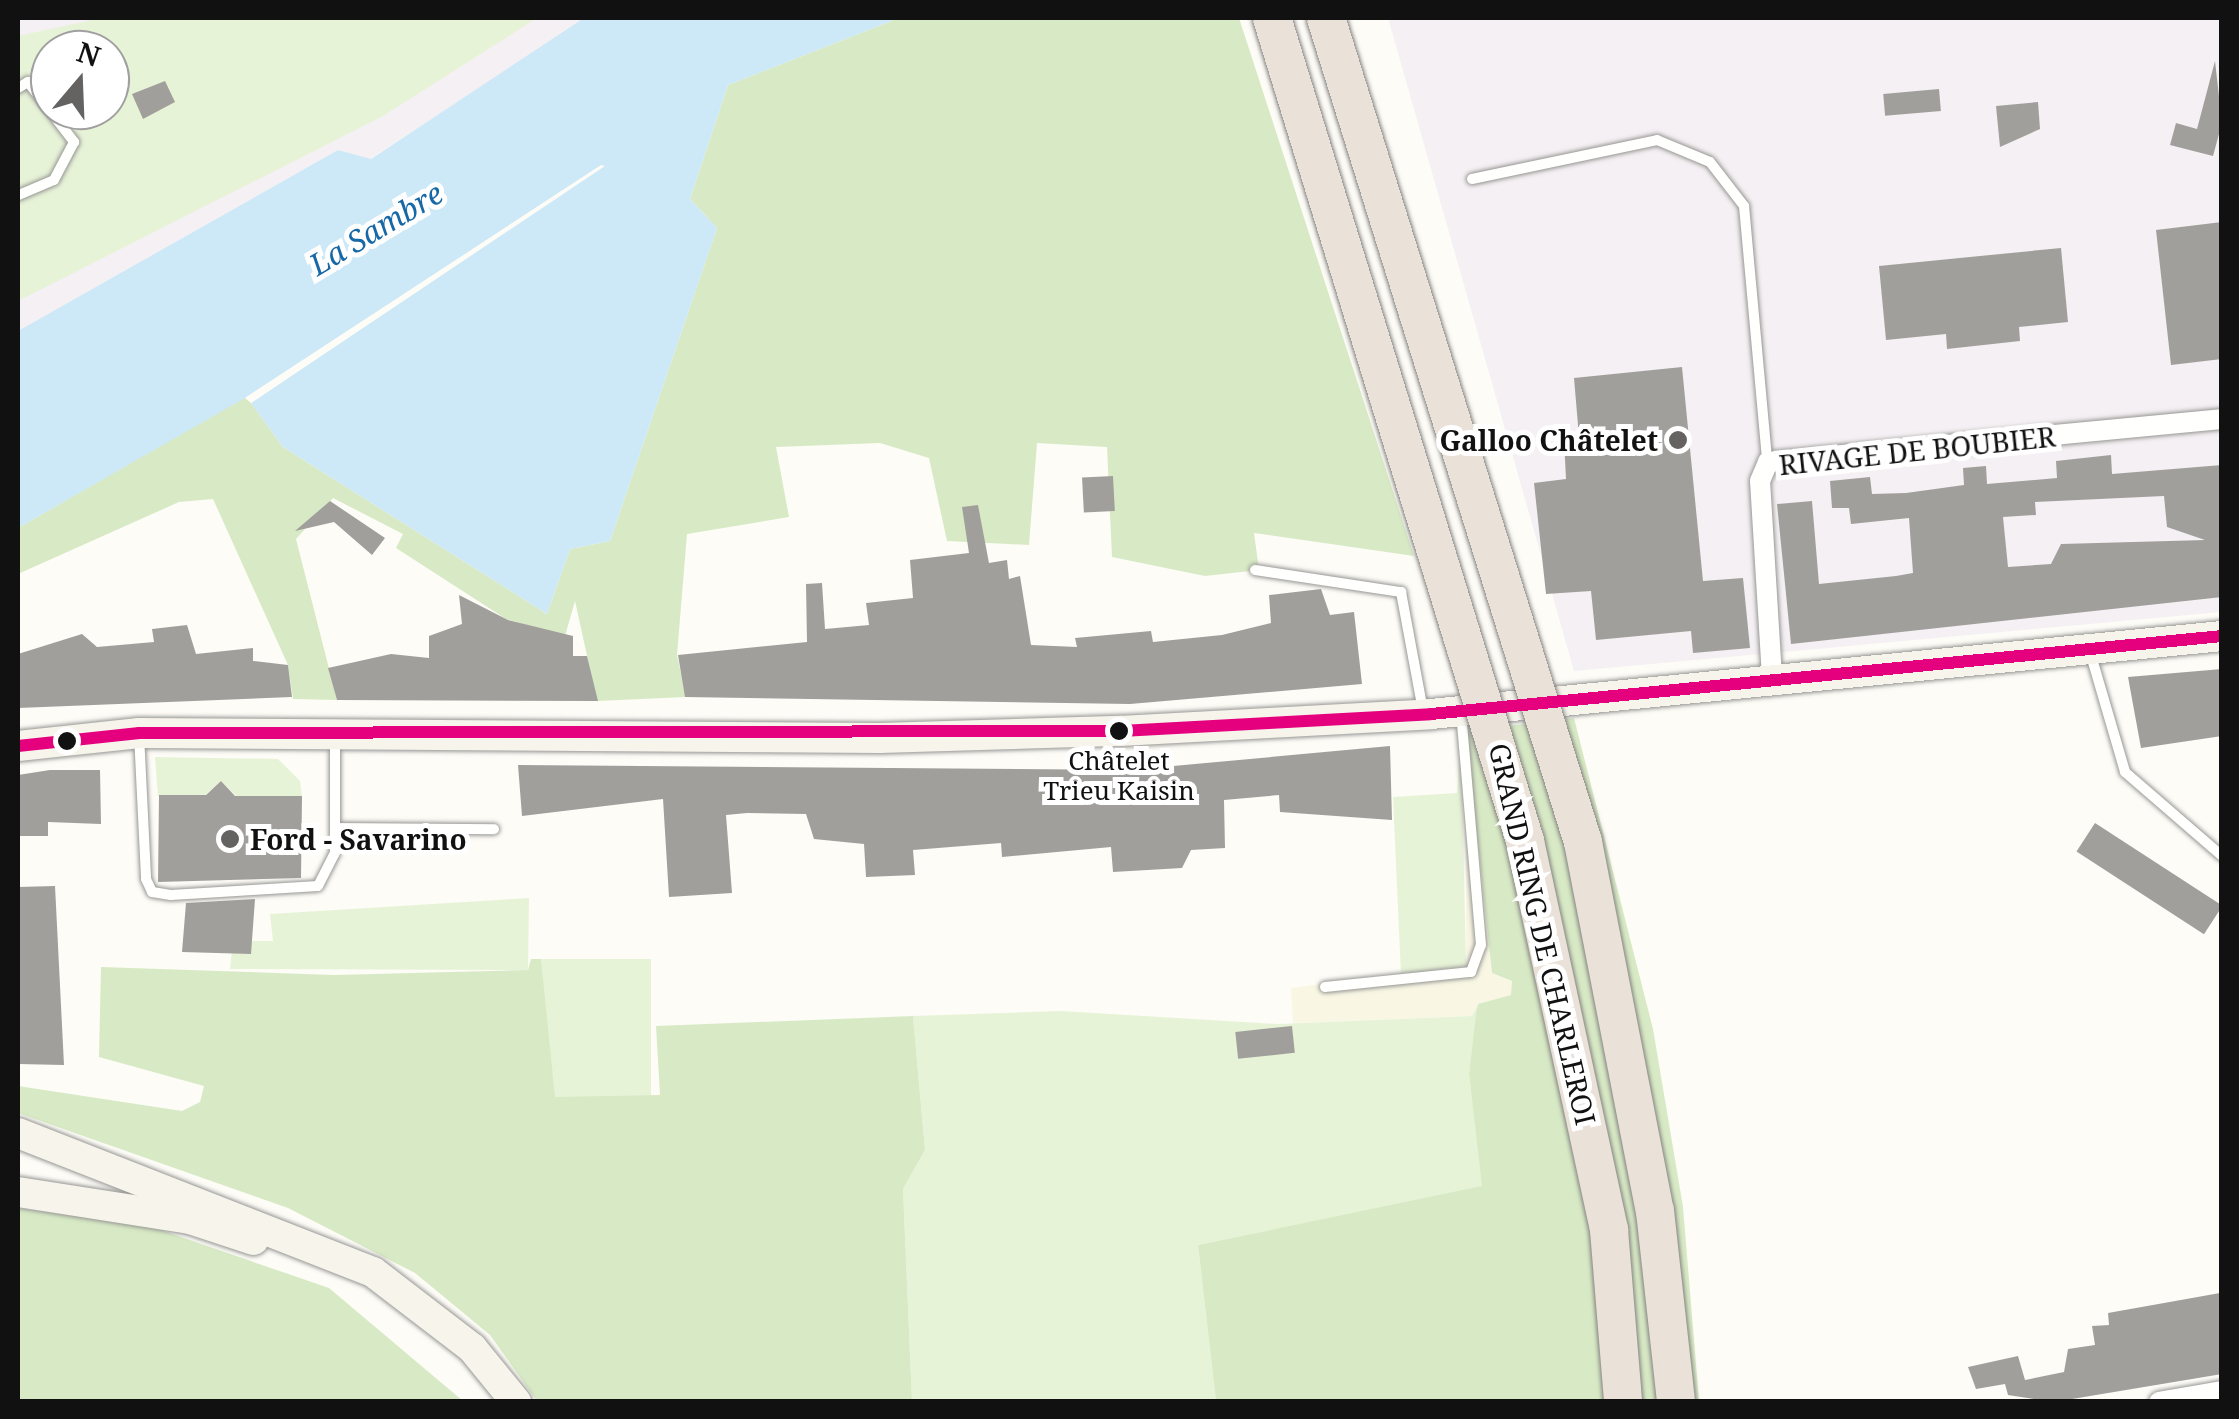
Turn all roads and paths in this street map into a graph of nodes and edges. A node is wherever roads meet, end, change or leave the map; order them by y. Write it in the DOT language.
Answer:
graph roads {
  1 [pos="1272,18"];
  2 [pos="1326,18"];
  3 [pos="18,88"];
  4 [pos="1472,179"];
  5 [pos="18,195"];
  6 [pos="2222,419"];
  7 [pos="1768,462"];
  8 [pos="1255,570"];
  9 [pos="2222,636"];
  10 [pos="2088,646"];
  11 [pos="1772,677"];
  12 [pos="1461,711"];
  13 [pos="1424,715"];
  14 [pos="139,733"];
  15 [pos="334,733"];
  16 [pos="18,746"];
  17 [pos="335,828"];
  18 [pos="494,829"];
  19 [pos="2222,856"];
  20 [pos="1325,987"];
  21 [pos="18,1133"];
  22 [pos="18,1192"];
  23 [pos="2222,1392"];
  24 [pos="494,1402"];
  25 [pos="516,1402"];
  26 [pos="1623,1402"];
  27 [pos="1676,1402"];
  28 [pos="2159,1402"];
  1 -- 26 [label="highway, GRAND RING DE CHARLEROI, bridge"];
  2 -- 27 [label="highway, GRAND RING DE CHARLEROI, bridge"];
  3 -- 5 [label="lane"];
  4 -- 7 [label="lane"];
  6 -- 7 [label="street, RIVAGE DE BOUBIER"];
  7 -- 11 [label="street, RIVAGE DE BOUBIER"];
  8 -- 13 [label="lane"];
  9 -- 10 [label="main road"];
  10 -- 11 [label="main road"];
  10 -- 19 [label="lane"];
  11 -- 12 [label="main road"];
  12 -- 13 [label="main road"];
  12 -- 20 [label="lane"];
  13 -- 15 [label="main road"];
  14 -- 15 [label="main road"];
  14 -- 16 [label="main road"];
  14 -- 17 [label="lane"];
  15 -- 17 [label="lane"];
  17 -- 18 [label="lane"];
  21 -- 25 [label="main road"];
  22 -- 24 [label="main road"];
  23 -- 28 [label="street"];
}
